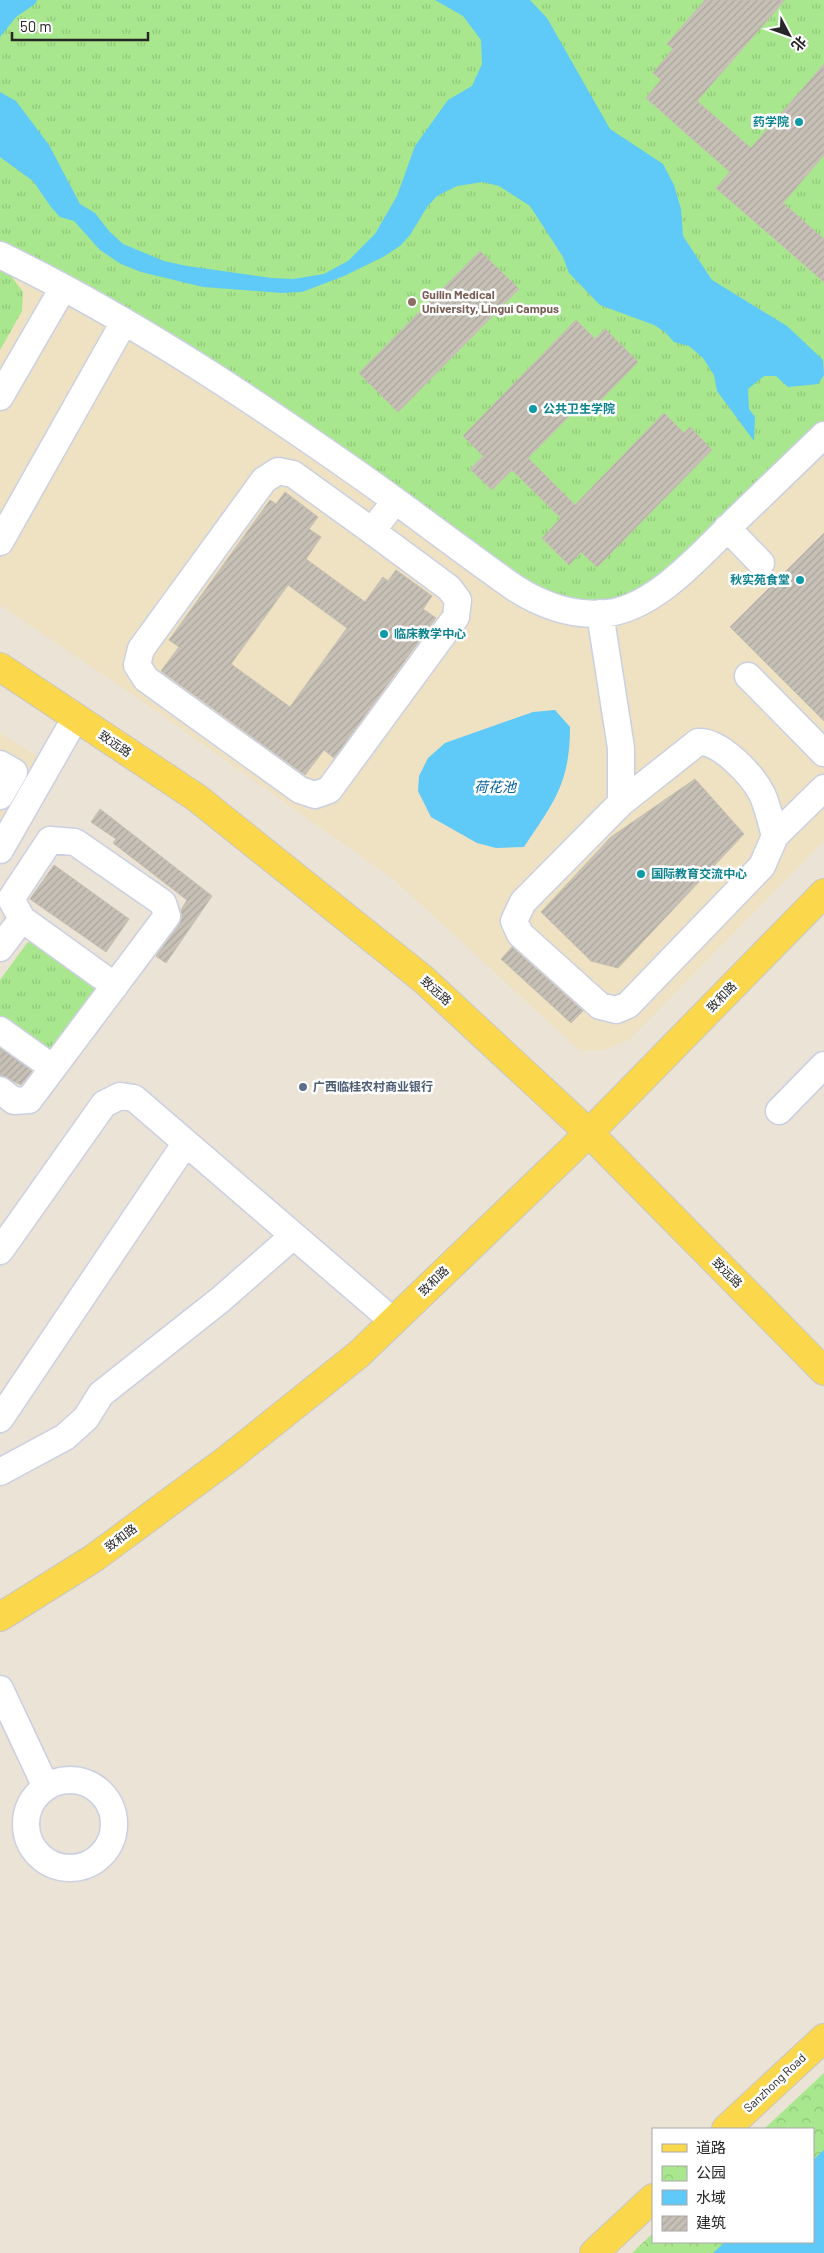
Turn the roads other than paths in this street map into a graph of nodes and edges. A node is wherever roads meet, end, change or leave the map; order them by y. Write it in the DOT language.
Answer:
graph roads {
  1 [pos="0,255"];
  2 [pos="64,288"];
  3 [pos="124,322"];
  4 [pos="0,397"];
  5 [pos="820,447"];
  6 [pos="395,501"];
  7 [pos="727,528"];
  8 [pos="372,531"];
  9 [pos="0,542"];
  10 [pos="761,563"];
  11 [pos="600,613"];
  12 [pos="0,667"];
  13 [pos="748,676"];
  14 [pos="76,717"];
  15 [pos="621,748"];
  16 [pos="824,754"];
  17 [pos="0,764"];
  18 [pos="664,768"];
  19 [pos="824,788"];
  20 [pos="0,796"];
  21 [pos="621,803"];
  22 [pos="775,836"];
  23 [pos="0,850"];
  24 [pos="824,893"];
  25 [pos="22,919"];
  26 [pos="0,948"];
  27 [pos="115,986"];
  28 [pos="0,1030"];
  29 [pos="824,1065"];
  30 [pos="52,1068"];
  31 [pos="0,1090"];
  32 [pos="779,1111"];
  33 [pos="589,1133"];
  34 [pos="185,1144"];
  35 [pos="293,1236"];
  36 [pos="0,1251"];
  37 [pos="393,1321"];
  38 [pos="824,1371"];
  39 [pos="0,1419"];
  40 [pos="0,1472"];
  41 [pos="0,1617"];
  42 [pos="0,1689"];
  43 [pos="46,1787"];
  44 [pos="824,2038"];
  45 [pos="727,2128"];
  46 [pos="652,2199"];
  47 [pos="594,2253"];
  1 -- 2 [label="street"];
  2 -- 3 [label="street"];
  2 -- 4 [label="street"];
  3 -- 6 [label="street"];
  3 -- 9 [label="street"];
  5 -- 7 [label="street"];
  6 -- 8 [label="street"];
  6 -- 11 [label="street"];
  7 -- 10 [label="street"];
  7 -- 11 [label="street"];
  8 -- 8 [label="street"];
  11 -- 15 [label="street"];
  12 -- 14 [label="main road, 致远路"];
  13 -- 16 [label="street"];
  14 -- 23 [label="street"];
  14 -- 33 [label="main road, 致远路"];
  15 -- 18 [label="street"];
  15 -- 21 [label="street"];
  17 -- 20 [label="street"];
  18 -- 21 [label="street"];
  18 -- 22 [label="street"];
  19 -- 22 [label="street"];
  21 -- 22 [label="street"];
  24 -- 33 [label="main road, 致和路"];
  25 -- 26 [label="street"];
  25 -- 27 [label="street"];
  25 -- 27 [label="street"];
  27 -- 30 [label="street"];
  28 -- 30 [label="street"];
  29 -- 32 [label="street"];
  30 -- 31 [label="street"];
  33 -- 37 [label="main road, 致和路"];
  33 -- 38 [label="main road, 致远路"];
  34 -- 35 [label="street"];
  34 -- 36 [label="street"];
  34 -- 39 [label="street"];
  35 -- 37 [label="street"];
  35 -- 40 [label="street"];
  37 -- 41 [label="main road, 致和路"];
  42 -- 43 [label="street"];
  44 -- 45 [label="main road, Sanzhong Road"];
  46 -- 47 [label="main road"];
}
